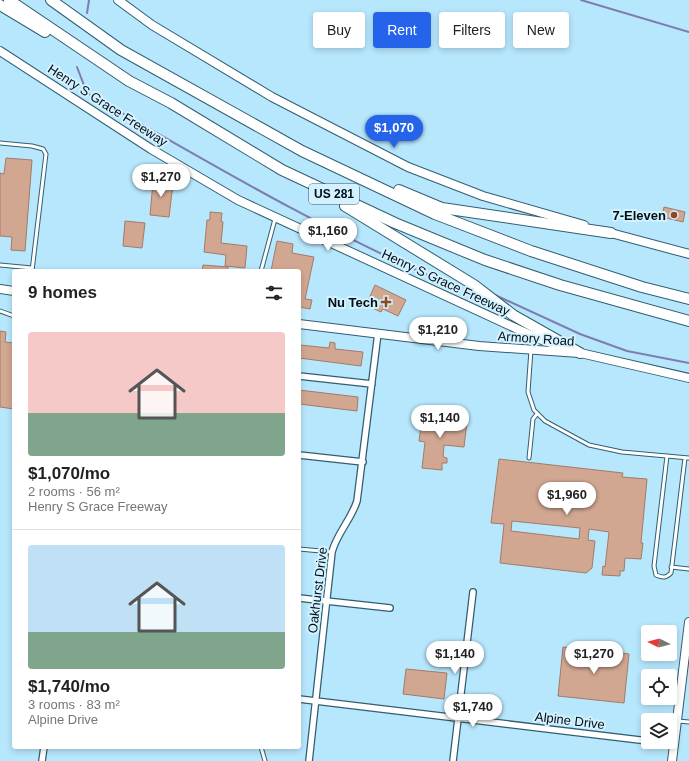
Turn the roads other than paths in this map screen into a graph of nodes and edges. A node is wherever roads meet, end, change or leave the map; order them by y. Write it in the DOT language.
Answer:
graph roads {
  1 [pos="9,0"];
  2 [pos="51,0"];
  3 [pos="61,0"];
  4 [pos="118,0"];
  5 [pos="0,5"];
  6 [pos="121,50"];
  7 [pos="0,52"];
  8 [pos="129,81"];
  9 [pos="0,143"];
  10 [pos="302,151"];
  11 [pos="282,170"];
  12 [pos="275,217"];
  13 [pos="611,233"];
  14 [pos="689,254"];
  15 [pos="0,265"];
  16 [pos="26,269"];
  17 [pos="32,269"];
  18 [pos="262,269"];
  19 [pos="0,289"];
  20 [pos="12,291"];
  21 [pos="689,299"];
  22 [pos="0,311"];
  23 [pos="12,315"];
  24 [pos="689,321"];
  25 [pos="301,324"];
  26 [pos="378,333"];
  27 [pos="531,349"];
  28 [pos="580,353"];
  29 [pos="301,376"];
  30 [pos="689,378"];
  31 [pos="372,384"];
  32 [pos="537,414"];
  33 [pos="301,455"];
  34 [pos="667,456"];
  35 [pos="529,458"];
  36 [pos="687,458"];
  37 [pos="363,462"];
  38 [pos="301,549"];
  39 [pos="332,552"];
  40 [pos="671,567"];
  41 [pos="689,569"];
  42 [pos="473,592"];
  43 [pos="301,598"];
  44 [pos="327,601"];
  45 [pos="390,608"];
  46 [pos="689,622"];
  47 [pos="688,637"];
  48 [pos="301,699"];
  49 [pos="316,700"];
  50 [pos="458,717"];
  51 [pos="677,720"];
  52 [pos="689,722"];
  53 [pos="641,740"];
  54 [pos="44,749"];
  55 [pos="262,749"];
  56 [pos="673,749"];
  57 [pos="42,761"];
  58 [pos="265,761"];
  59 [pos="309,761"];
  60 [pos="453,761"];
  61 [pos="672,761"];
  1 -- 8 [label="highway, US 281"];
  2 -- 6 [label="highway, US 281"];
  3 -- 6 [label="highway"];
  4 -- 13 [label="street"];
  5 -- 8 [label="highway"];
  6 -- 10 [label="highway, US 281"];
  7 -- 12 [label="street, Henry S Grace Freeway"];
  8 -- 11 [label="highway, US 281"];
  9 -- 17 [label="lane"];
  10 -- 13 [label="highway"];
  10 -- 21 [label="highway, US 281"];
  11 -- 24 [label="highway, US 281"];
  11 -- 28 [label="highway"];
  12 -- 18 [label="lane"];
  12 -- 28 [label="street, Henry S Grace Freeway"];
  13 -- 14 [label="street"];
  15 -- 16 [label="lane"];
  19 -- 20 [label="street"];
  22 -- 23 [label="lane"];
  25 -- 26 [label="street, Armory Road"];
  26 -- 27 [label="street, Armory Road"];
  26 -- 31 [label="street, Oakhurst Drive"];
  27 -- 28 [label="street, Armory Road"];
  27 -- 32 [label="lane"];
  28 -- 30 [label="street, Henry S Grace Freeway"];
  29 -- 31 [label="street"];
  31 -- 37 [label="street, Oakhurst Drive"];
  32 -- 34 [label="lane"];
  32 -- 35 [label="lane"];
  33 -- 37 [label="street"];
  34 -- 36 [label="lane"];
  34 -- 40 [label="lane"];
  36 -- 40 [label="lane"];
  37 -- 39 [label="street, Oakhurst Drive"];
  38 -- 39 [label="lane"];
  39 -- 44 [label="street, Oakhurst Drive"];
  40 -- 41 [label="lane"];
  42 -- 50 [label="street"];
  43 -- 44 [label="street"];
  44 -- 45 [label="street"];
  44 -- 49 [label="street, Oakhurst Drive"];
  46 -- 47 [label="street"];
  47 -- 51 [label="street"];
  48 -- 49 [label="street, Alpine Drive"];
  49 -- 50 [label="street, Alpine Drive"];
  49 -- 59 [label="street, Oakhurst Drive"];
  50 -- 53 [label="street, Alpine Drive"];
  50 -- 60 [label="street"];
  51 -- 52 [label="lane"];
  54 -- 57 [label="street"];
  55 -- 58 [label="lane"];
  56 -- 61 [label="street"];
}
